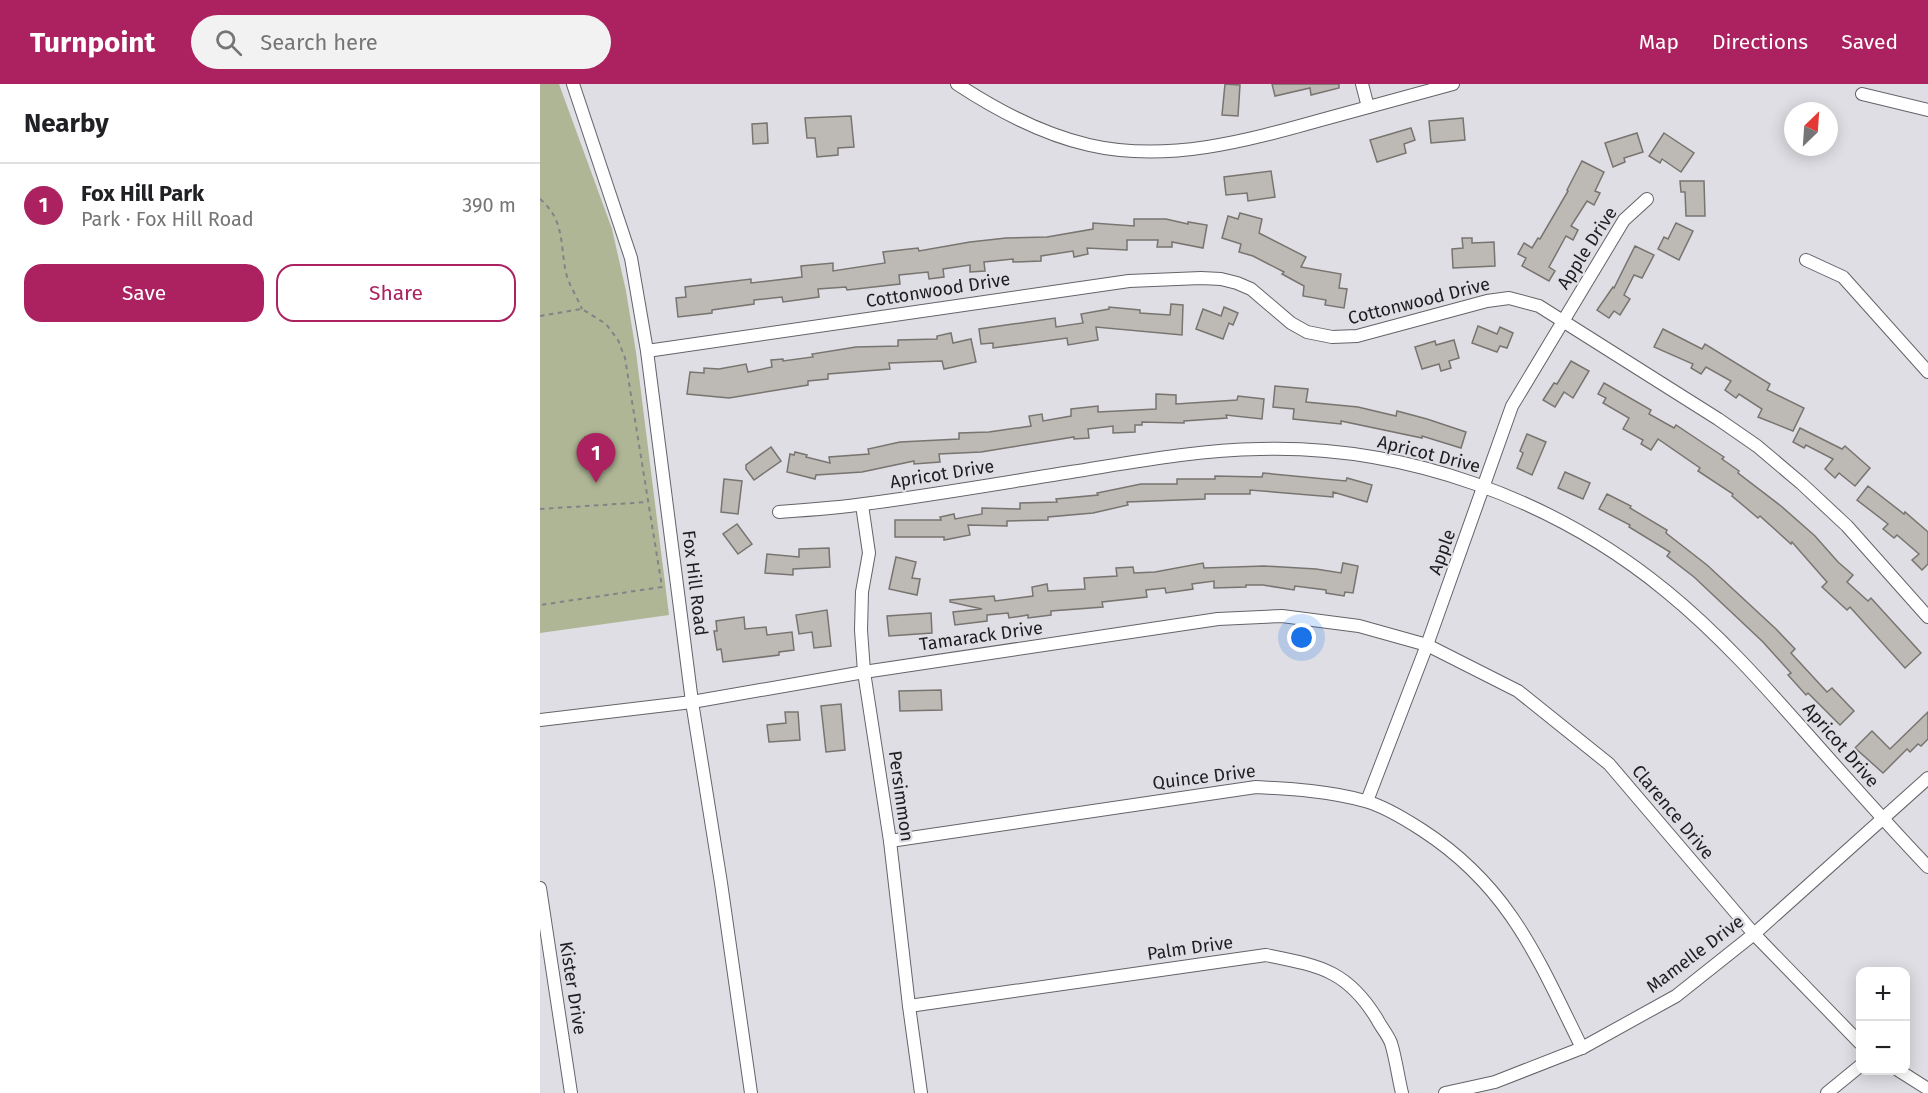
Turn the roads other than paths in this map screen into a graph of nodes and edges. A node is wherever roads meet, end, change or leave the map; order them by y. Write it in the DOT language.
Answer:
graph roads {
  1 [pos="573,84"];
  2 [pos="957,84"];
  3 [pos="1362,84"];
  4 [pos="1453,84"];
  5 [pos="1862,94"];
  6 [pos="1368,108"];
  7 [pos="1928,110"];
  8 [pos="1647,199"];
  9 [pos="1806,260"];
  10 [pos="1563,321"];
  11 [pos="647,351"];
  12 [pos="1928,372"];
  13 [pos="1485,487"];
  14 [pos="862,505"];
  15 [pos="779,512"];
  16 [pos="1928,617"];
  17 [pos="1427,645"];
  18 [pos="864,672"];
  19 [pos="692,702"];
  20 [pos="540,720"];
  21 [pos="1928,778"];
  22 [pos="1367,801"];
  23 [pos="1882,819"];
  24 [pos="890,841"];
  25 [pos="1928,867"];
  26 [pos="540,888"];
  27 [pos="1754,934"];
  28 [pos="909,1006"];
  29 [pos="1856,1038"];
  30 [pos="1582,1048"];
  31 [pos="1856,1069"];
  32 [pos="1905,1075"];
  33 [pos="1928,1089"];
  34 [pos="571,1093"];
  35 [pos="751,1093"];
  36 [pos="921,1093"];
  37 [pos="1402,1093"];
  38 [pos="1445,1093"];
  39 [pos="1827,1093"];
  1 -- 11 [label="street, Fox Hill Road"];
  2 -- 6 [label="street"];
  3 -- 6 [label="street"];
  4 -- 6 [label="street"];
  5 -- 7 [label="street"];
  8 -- 10 [label="street, Apple Drive"];
  9 -- 12 [label="street"];
  10 -- 11 [label="street, Cottonwood Drive"];
  10 -- 13 [label="street, Apple"];
  10 -- 16 [label="street, Cottonwood Drive"];
  11 -- 19 [label="street, Fox Hill Road"];
  13 -- 14 [label="street, Apricot Drive"];
  13 -- 17 [label="street, Apple"];
  13 -- 23 [label="street, Apricot Drive"];
  14 -- 15 [label="street, Apricot Drive"];
  14 -- 18 [label="street, Persimmon"];
  17 -- 18 [label="street, Tamarack Drive"];
  17 -- 22 [label="street, Apple"];
  17 -- 27 [label="street, Clarence Drive"];
  18 -- 19 [label="street, Tamarack Drive"];
  18 -- 24 [label="street, Persimmon"];
  19 -- 20 [label="street, Tamarack Drive"];
  19 -- 35 [label="street, Fox Hill Road"];
  21 -- 23 [label="street, Mamelle Drive"];
  22 -- 24 [label="street, Quince Drive"];
  22 -- 30 [label="street, Quince Drive"];
  23 -- 25 [label="street, Apricot Drive"];
  23 -- 27 [label="street, Mamelle Drive"];
  24 -- 28 [label="street, Persimmon"];
  26 -- 34 [label="street, Kister Drive"];
  27 -- 29 [label="street, Clarence Drive"];
  27 -- 30 [label="street, Mamelle Drive"];
  28 -- 36 [label="street, Persimmon"];
  28 -- 37 [label="street, Palm Drive"];
  30 -- 38 [label="street, Mamelle Drive"];
  31 -- 39 [label="street"];
  32 -- 33 [label="street"];
}
